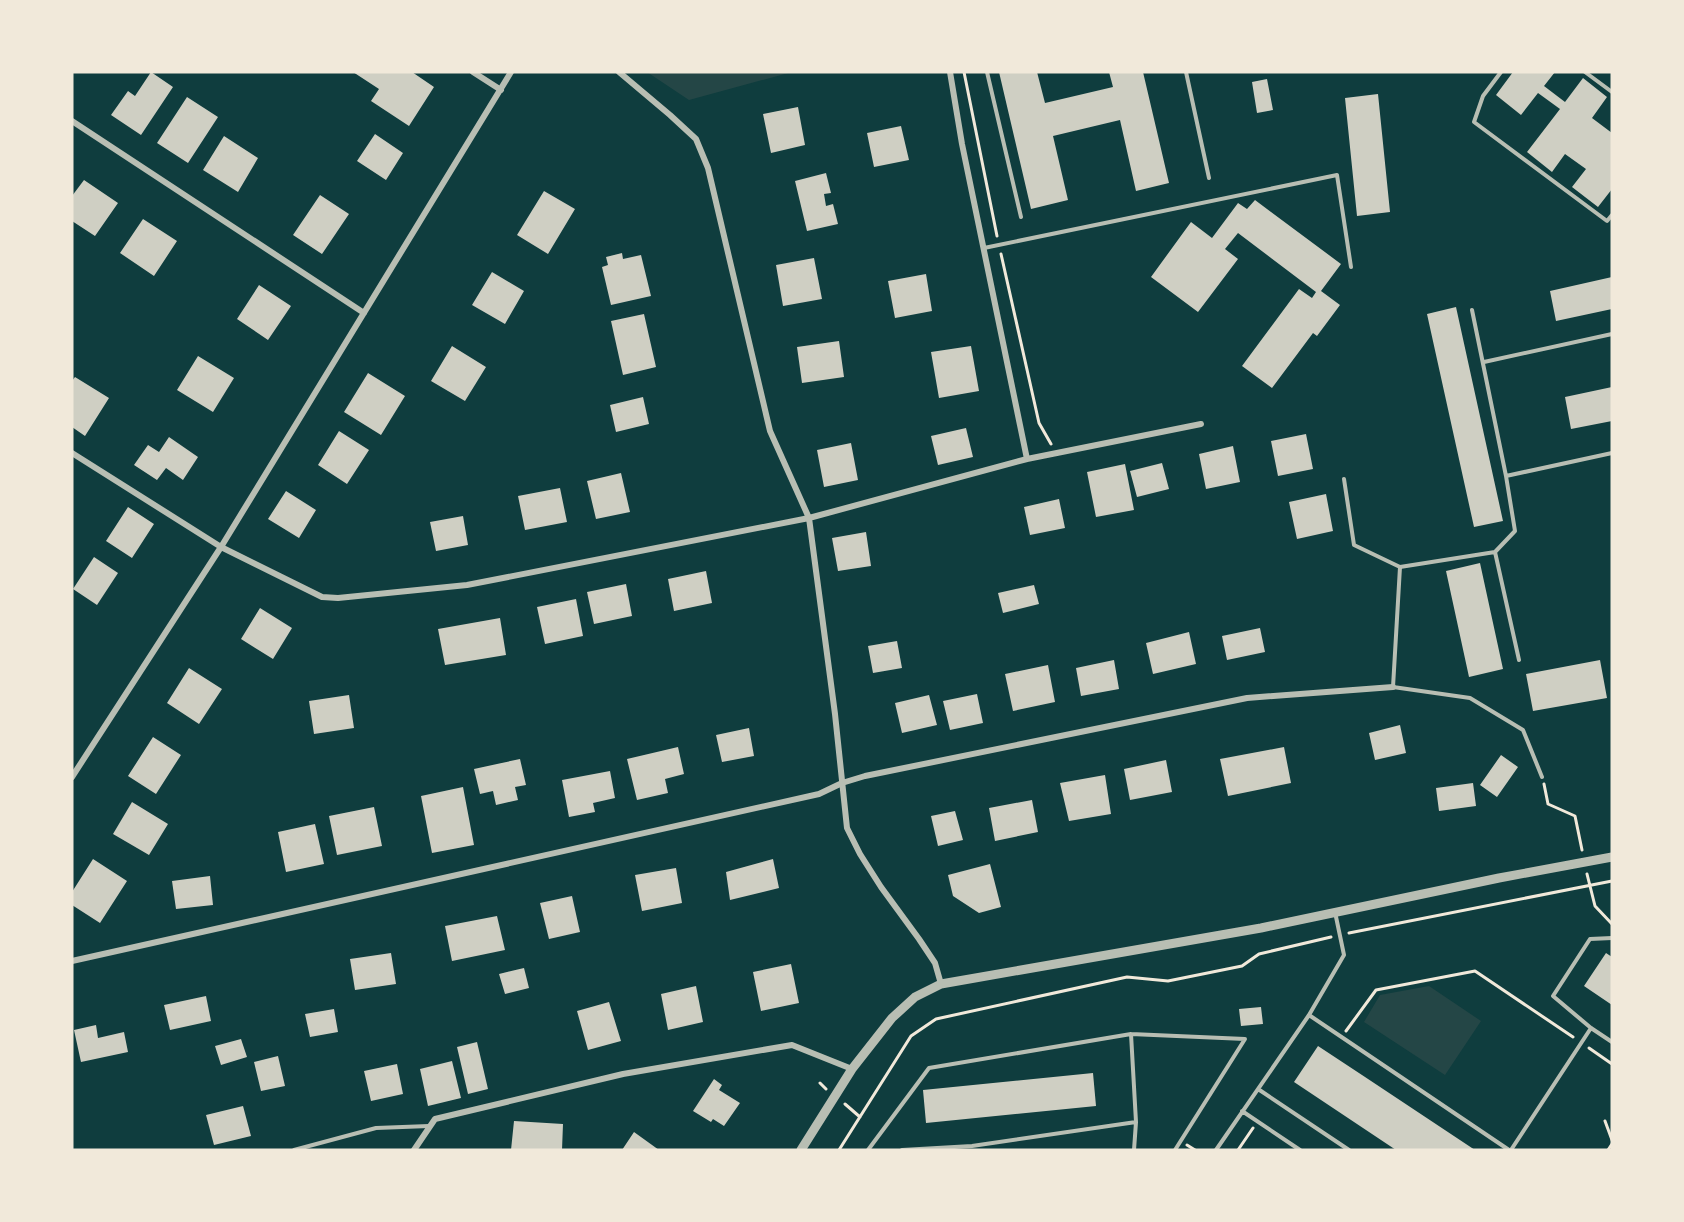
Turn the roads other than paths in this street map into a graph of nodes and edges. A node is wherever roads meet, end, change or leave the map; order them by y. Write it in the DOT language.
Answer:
graph roads {
  1 [pos="473,72"];
  2 [pos="511,72"];
  3 [pos="619,72"];
  4 [pos="950,72"];
  5 [pos="987,72"];
  6 [pos="1186,72"];
  7 [pos="1501,72"];
  8 [pos="1585,72"];
  9 [pos="501,90"];
  10 [pos="1612,92"];
  11 [pos="72,121"];
  12 [pos="1209,178"];
  13 [pos="1612,215"];
  14 [pos="1021,217"];
  15 [pos="983,248"];
  16 [pos="1351,267"];
  17 [pos="1472,310"];
  18 [pos="363,313"];
  19 [pos="1612,333"];
  20 [pos="1484,362"];
  21 [pos="1201,424"];
  22 [pos="72,453"];
  23 [pos="1612,453"];
  24 [pos="1027,459"];
  25 [pos="1506,476"];
  26 [pos="1344,479"];
  27 [pos="810,518"];
  28 [pos="221,547"];
  29 [pos="1495,552"];
  30 [pos="1400,567"];
  31 [pos="1519,660"];
  32 [pos="1393,687"];
  33 [pos="72,777"];
  34 [pos="1542,777"];
  35 [pos="842,783"];
  36 [pos="1612,857"];
  37 [pos="1335,912"];
  38 [pos="1612,938"];
  39 [pos="72,961"];
  40 [pos="940,984"];
  41 [pos="1309,1015"];
  42 [pos="1591,1028"];
  43 [pos="1131,1034"];
  44 [pos="1612,1042"];
  45 [pos="852,1069"];
  46 [pos="1257,1089"];
  47 [pos="1242,1111"];
  48 [pos="1137,1122"];
  49 [pos="429,1126"];
  50 [pos="972,1148"];
  51 [pos="294,1150"];
  52 [pos="414,1150"];
  53 [pos="801,1150"];
  54 [pos="868,1150"];
  55 [pos="902,1150"];
  56 [pos="1134,1150"];
  57 [pos="1174,1150"];
  58 [pos="1216,1150"];
  59 [pos="1300,1150"];
  60 [pos="1349,1150"];
  61 [pos="1510,1150"];
  1 -- 9 [label="street"];
  2 -- 9 [label="street"];
  3 -- 27 [label="street"];
  4 -- 15 [label="street"];
  5 -- 14 [label="lane"];
  6 -- 12 [label="lane"];
  7 -- 13 [label="lane"];
  8 -- 10 [label="lane"];
  9 -- 18 [label="street"];
  11 -- 18 [label="street"];
  15 -- 16 [label="lane"];
  15 -- 24 [label="street"];
  17 -- 20 [label="lane"];
  18 -- 28 [label="street"];
  19 -- 20 [label="lane"];
  20 -- 25 [label="lane"];
  21 -- 24 [label="street"];
  22 -- 28 [label="street"];
  23 -- 25 [label="lane"];
  24 -- 27 [label="street"];
  25 -- 29 [label="lane"];
  26 -- 30 [label="lane"];
  27 -- 28 [label="street"];
  27 -- 35 [label="street"];
  28 -- 33 [label="street"];
  29 -- 30 [label="lane"];
  29 -- 31 [label="lane"];
  30 -- 32 [label="lane"];
  32 -- 34 [label="lane"];
  32 -- 35 [label="street"];
  35 -- 39 [label="street"];
  35 -- 40 [label="street"];
  36 -- 37 [label="street"];
  37 -- 40 [label="street"];
  37 -- 41 [label="lane"];
  38 -- 42 [label="lane"];
  40 -- 45 [label="street"];
  41 -- 46 [label="lane"];
  41 -- 61 [label="lane"];
  42 -- 44 [label="lane"];
  42 -- 61 [label="lane"];
  43 -- 48 [label="lane"];
  43 -- 54 [label="lane"];
  43 -- 57 [label="lane"];
  45 -- 49 [label="street"];
  45 -- 53 [label="street"];
  46 -- 47 [label="lane"];
  46 -- 60 [label="lane"];
  47 -- 58 [label="lane"];
  47 -- 59 [label="lane"];
  48 -- 50 [label="lane"];
  48 -- 56 [label="lane"];
  49 -- 51 [label="lane"];
  49 -- 52 [label="street"];
  50 -- 55 [label="lane"];
}
